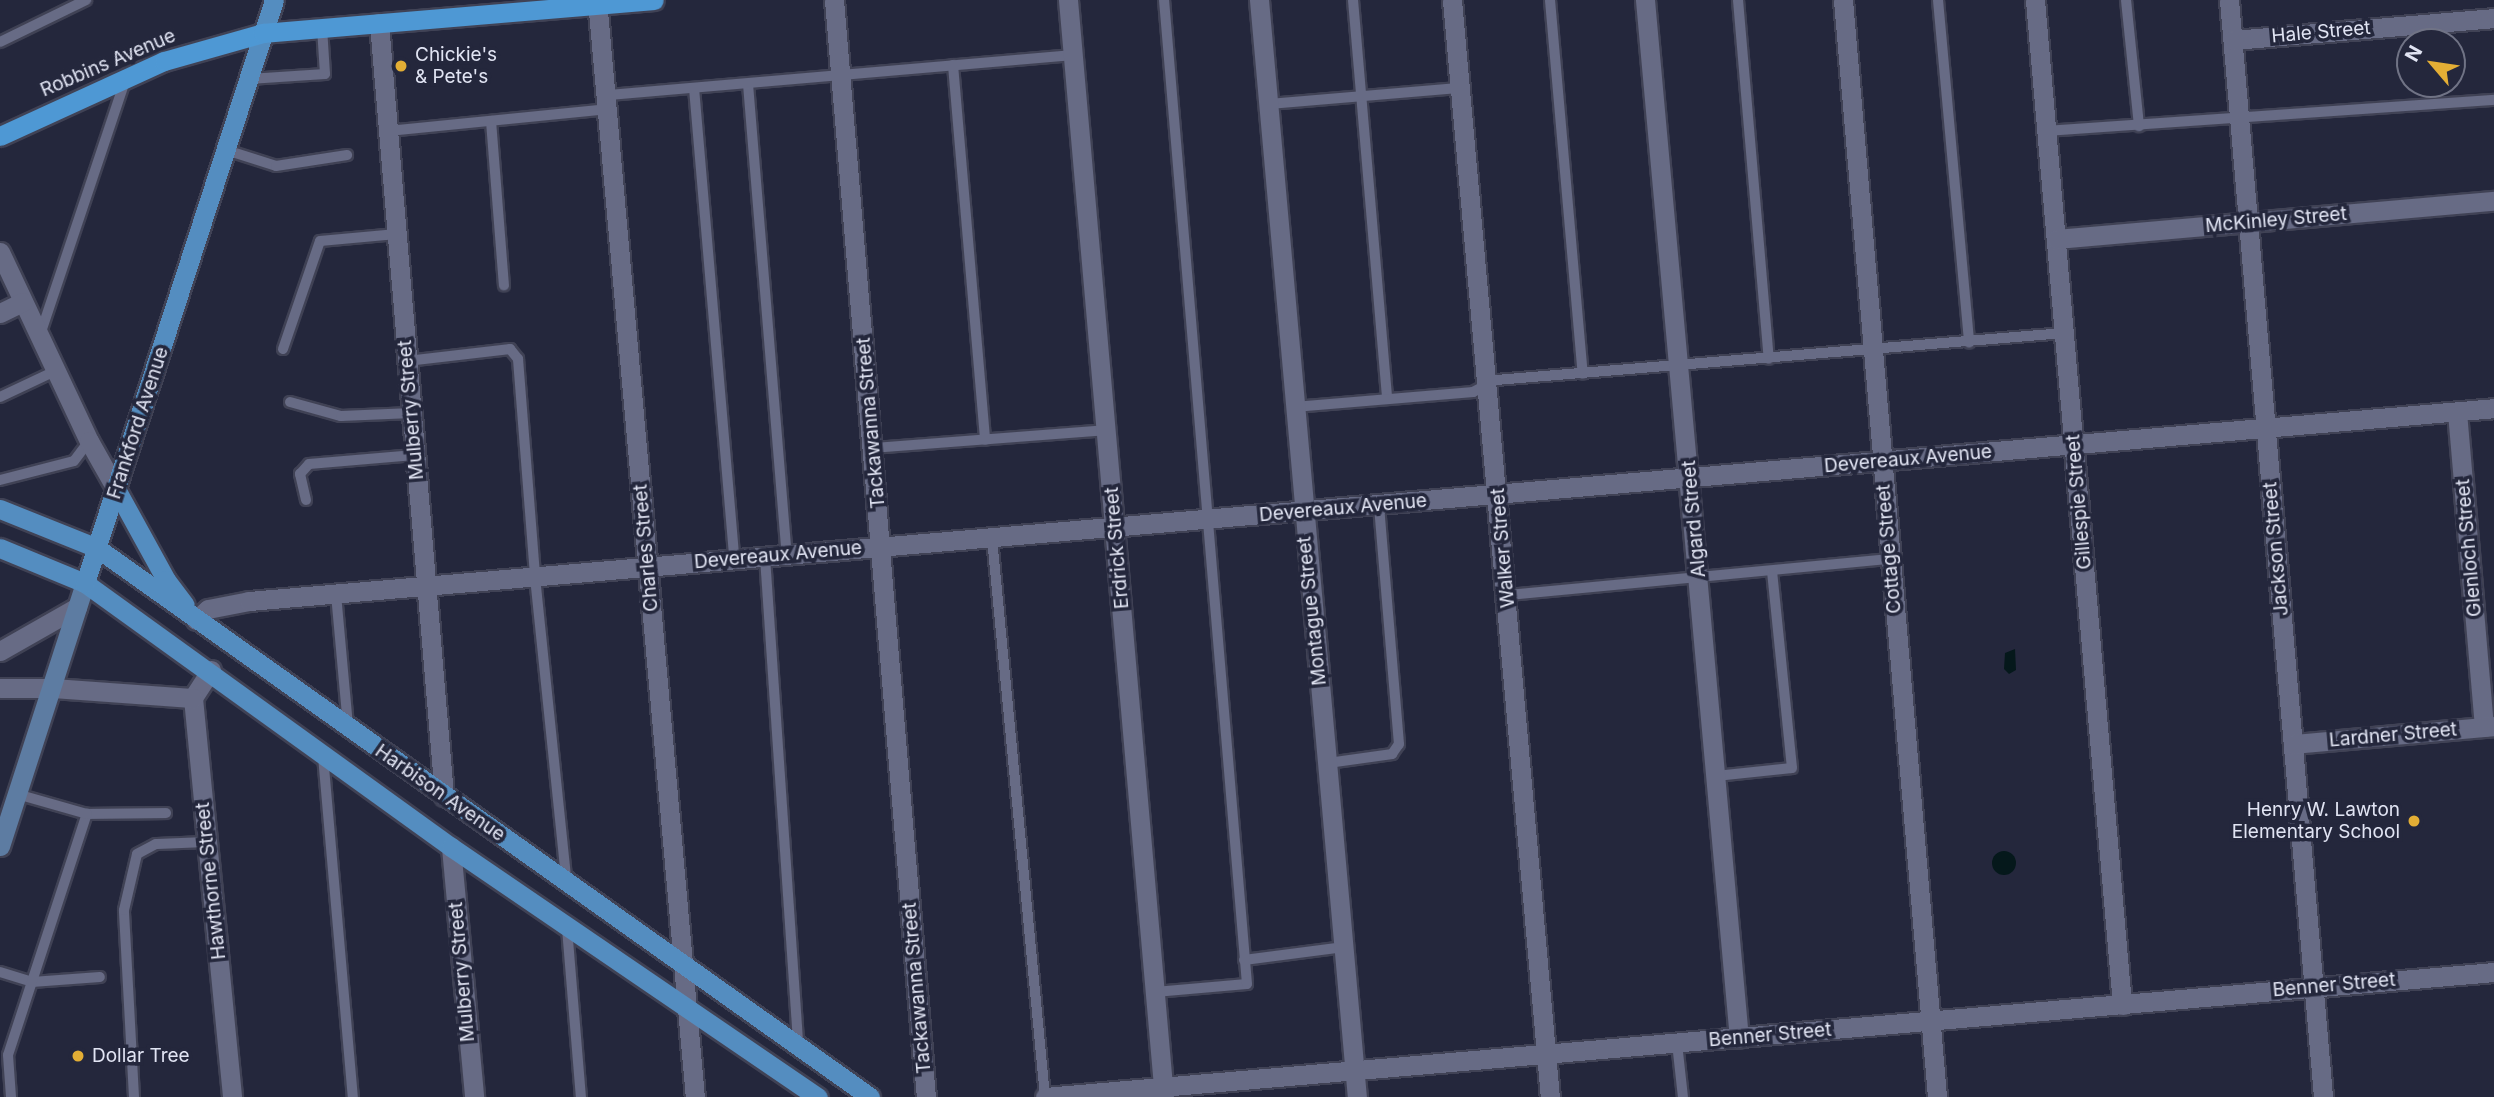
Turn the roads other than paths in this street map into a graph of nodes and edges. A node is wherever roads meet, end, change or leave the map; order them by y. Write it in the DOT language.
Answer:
graph roads {
  1 [pos="86,0"];
  2 [pos="274,0"];
  3 [pos="654,0"];
  4 [pos="834,0"];
  5 [pos="1068,0"];
  6 [pos="1164,0"];
  7 [pos="1259,0"];
  8 [pos="1353,0"];
  9 [pos="1451,0"];
  10 [pos="1550,0"];
  11 [pos="1645,0"];
  12 [pos="1738,0"];
  13 [pos="1843,0"];
  14 [pos="1938,0"];
  15 [pos="2035,0"];
  16 [pos="2126,0"];
  17 [pos="2229,0"];
  18 [pos="597,2"];
  19 [pos="2494,18"];
  20 [pos="379,23"];
  21 [pos="322,28"];
  22 [pos="263,33"];
  23 [pos="2233,40"];
  24 [pos="0,42"];
  25 [pos="1074,55"];
  26 [pos="953,65"];
  27 [pos="841,75"];
  28 [pos="127,76"];
  29 [pos="249,79"];
  30 [pos="748,83"];
  31 [pos="694,88"];
  32 [pos="1459,88"];
  33 [pos="1361,96"];
  34 [pos="2494,100"];
  35 [pos="608,102"];
  36 [pos="1268,104"];
  37 [pos="491,121"];
  38 [pos="2240,121"];
  39 [pos="2139,126"];
  40 [pos="388,131"];
  41 [pos="2047,131"];
  42 [pos="0,136"];
  43 [pos="226,150"];
  44 [pos="347,155"];
  45 [pos="2494,201"];
  46 [pos="2249,222"];
  47 [pos="397,234"];
  48 [pos="2057,239"];
  49 [pos="0,252"];
  50 [pos="505,285"];
  51 [pos="23,302"];
  52 [pos="0,313"];
  53 [pos="2065,333"];
  54 [pos="39,336"];
  55 [pos="1969,343"];
  56 [pos="283,349"];
  57 [pos="1873,351"];
  58 [pos="1769,359"];
  59 [pos="407,361"];
  60 [pos="1681,366"];
  61 [pos="55,371"];
  62 [pos="1583,374"];
  63 [pos="1485,386"];
  64 [pos="0,397"];
  65 [pos="1387,399"];
  66 [pos="290,401"];
  67 [pos="1293,408"];
  68 [pos="2494,408"];
  69 [pos="2457,412"];
  70 [pos="412,413"];
  71 [pos="2265,427"];
  72 [pos="1107,430"];
  73 [pos="985,440"];
  74 [pos="89,442"];
  75 [pos="2074,445"];
  76 [pos="873,448"];
  77 [pos="415,455"];
  78 [pos="1882,461"];
  79 [pos="1690,476"];
  80 [pos="0,480"];
  81 [pos="116,489"];
  82 [pos="1499,494"];
  83 [pos="306,500"];
  84 [pos="1379,505"];
  85 [pos="0,509"];
  86 [pos="1302,512"];
  87 [pos="1205,520"];
  88 [pos="1115,528"];
  89 [pos="992,538"];
  90 [pos="882,547"];
  91 [pos="0,548"];
  92 [pos="97,548"];
  93 [pos="788,555"];
  94 [pos="765,557"];
  95 [pos="734,559"];
  96 [pos="1890,559"];
  97 [pos="648,567"];
  98 [pos="1772,572"];
  99 [pos="535,577"];
  100 [pos="1699,579"];
  101 [pos="85,583"];
  102 [pos="426,586"];
  103 [pos="336,594"];
  104 [pos="1508,595"];
  105 [pos="77,607"];
  106 [pos="196,620"];
  107 [pos="2,644"];
  108 [pos="211,670"];
  109 [pos="0,688"];
  110 [pos="52,688"];
  111 [pos="193,698"];
  112 [pos="2489,726"];
  113 [pos="348,727"];
  114 [pos="2293,744"];
  115 [pos="323,752"];
  116 [pos="1328,762"];
  117 [pos="1716,776"];
  118 [pos="17,794"];
  119 [pos="444,796"];
  120 [pos="166,813"];
  121 [pos="87,814"];
  122 [pos="207,842"];
  123 [pos="1,843"];
  124 [pos="451,847"];
  125 [pos="567,883"];
  126 [pos="567,924"];
  127 [pos="1344,947"];
  128 [pos="1244,960"];
  129 [pos="683,965"];
  130 [pos="0,972"];
  131 [pos="2494,972"];
  132 [pos="100,977"];
  133 [pos="32,982"];
  134 [pos="2314,987"];
  135 [pos="1155,992"];
  136 [pos="684,1003"];
  137 [pos="2122,1005"];
  138 [pos="1930,1021"];
  139 [pos="1739,1038"];
  140 [pos="1677,1043"];
  141 [pos="799,1047"];
  142 [pos="1546,1054"];
  143 [pos="1354,1071"];
  144 [pos="1163,1092"];
  145 [pos="12,1097"];
  146 [pos="134,1097"];
  147 [pos="232,1097"];
  148 [pos="353,1097"];
  149 [pos="474,1097"];
  150 [pos="581,1097"];
  151 [pos="695,1097"];
  152 [pos="818,1097"];
  153 [pos="870,1097"];
  154 [pos="926,1097"];
  155 [pos="1045,1097"];
  156 [pos="1357,1097"];
  157 [pos="1550,1097"];
  158 [pos="1683,1097"];
  159 [pos="1937,1097"];
  160 [pos="2323,1097"];
  1 -- 24 [label="lane"];
  2 -- 22 [label="main road, Frankford Avenue"];
  3 -- 18 [label="highway, Robbins Avenue"];
  4 -- 27 [label="street, Tackawanna Street"];
  5 -- 25 [label="street, Erdrick Street"];
  6 -- 87 [label="lane"];
  7 -- 36 [label="street, Montague Street"];
  8 -- 33 [label="lane"];
  9 -- 32 [label="street, Walker Street"];
  10 -- 62 [label="lane"];
  11 -- 60 [label="street, Algard Street"];
  12 -- 58 [label="lane"];
  13 -- 57 [label="street, Cottage Street"];
  14 -- 55 [label="lane"];
  15 -- 41 [label="street, Gillespie Street"];
  16 -- 39 [label="lane"];
  17 -- 23 [label="street, Jackson Street"];
  18 -- 20 [label="highway, Robbins Avenue"];
  18 -- 35 [label="street, Charles Street"];
  19 -- 23 [label="street, Hale Street"];
  20 -- 21 [label="highway, Robbins Avenue"];
  20 -- 40 [label="street, Mulberry Street"];
  21 -- 22 [label="highway, Robbins Avenue"];
  21 -- 29 [label="lane"];
  22 -- 28 [label="highway, Robbins Avenue"];
  22 -- 29 [label="main road, Frankford Avenue"];
  23 -- 38 [label="street, Jackson Street"];
  25 -- 26 [label="lane"];
  25 -- 72 [label="street, Erdrick Street"];
  26 -- 27 [label="lane"];
  26 -- 73 [label="lane"];
  27 -- 30 [label="lane"];
  27 -- 76 [label="street, Tackawanna Street"];
  28 -- 42 [label="highway, Robbins Avenue"];
  28 -- 54 [label="lane"];
  29 -- 43 [label="main road, Frankford Avenue"];
  30 -- 31 [label="lane"];
  30 -- 93 [label="lane"];
  31 -- 35 [label="lane"];
  31 -- 95 [label="lane"];
  32 -- 33 [label="lane"];
  32 -- 63 [label="street, Walker Street"];
  33 -- 36 [label="lane"];
  33 -- 65 [label="lane"];
  34 -- 38 [label="lane"];
  35 -- 37 [label="lane"];
  35 -- 97 [label="street, Charles Street"];
  36 -- 67 [label="street, Montague Street"];
  37 -- 40 [label="lane"];
  37 -- 50 [label="lane"];
  38 -- 39 [label="lane"];
  38 -- 46 [label="street, Jackson Street"];
  39 -- 41 [label="lane"];
  40 -- 47 [label="street, Mulberry Street"];
  41 -- 48 [label="street, Gillespie Street"];
  43 -- 44 [label="lane"];
  43 -- 81 [label="main road, Frankford Avenue"];
  45 -- 46 [label="street, McKinley Street"];
  46 -- 48 [label="street, McKinley Street"];
  46 -- 71 [label="street, Jackson Street"];
  47 -- 56 [label="lane"];
  47 -- 59 [label="street, Mulberry Street"];
  48 -- 53 [label="street, Gillespie Street"];
  49 -- 51 [label="street"];
  51 -- 52 [label="street"];
  51 -- 54 [label="street"];
  53 -- 55 [label="lane"];
  53 -- 75 [label="street, Gillespie Street"];
  54 -- 61 [label="street"];
  55 -- 57 [label="lane"];
  57 -- 58 [label="lane"];
  57 -- 78 [label="street, Cottage Street"];
  58 -- 60 [label="lane"];
  59 -- 70 [label="street, Mulberry Street"];
  59 -- 99 [label="lane"];
  60 -- 62 [label="lane"];
  60 -- 79 [label="street, Algard Street"];
  61 -- 64 [label="lane"];
  61 -- 74 [label="street"];
  62 -- 63 [label="lane"];
  63 -- 65 [label="lane"];
  63 -- 82 [label="street, Walker Street"];
  65 -- 67 [label="lane"];
  66 -- 70 [label="lane"];
  67 -- 86 [label="street, Montague Street"];
  68 -- 69 [label="street, Devereaux Avenue"];
  69 -- 71 [label="street, Devereaux Avenue"];
  69 -- 112 [label="street, Glenloch Street"];
  70 -- 77 [label="street, Mulberry Street"];
  71 -- 75 [label="street, Devereaux Avenue"];
  71 -- 114 [label="street, Jackson Street"];
  72 -- 73 [label="lane"];
  72 -- 88 [label="street, Erdrick Street"];
  73 -- 76 [label="lane"];
  74 -- 80 [label="lane"];
  74 -- 81 [label="street"];
  75 -- 78 [label="street, Devereaux Avenue"];
  75 -- 137 [label="street, Gillespie Street"];
  76 -- 90 [label="street, Tackawanna Street"];
  77 -- 83 [label="lane"];
  77 -- 102 [label="street, Mulberry Street"];
  78 -- 79 [label="street, Devereaux Avenue"];
  78 -- 96 [label="street, Cottage Street"];
  79 -- 82 [label="street, Devereaux Avenue"];
  79 -- 100 [label="street, Algard Street"];
  81 -- 92 [label="main road, Frankford Avenue"];
  81 -- 106 [label="main road"];
  82 -- 84 [label="street, Devereaux Avenue"];
  82 -- 104 [label="street, Walker Street"];
  84 -- 86 [label="street, Devereaux Avenue"];
  84 -- 116 [label="lane"];
  85 -- 92 [label="main road, Harbison Avenue"];
  86 -- 87 [label="street, Devereaux Avenue"];
  86 -- 116 [label="street, Montague Street"];
  87 -- 88 [label="street, Devereaux Avenue"];
  87 -- 128 [label="lane"];
  88 -- 89 [label="street, Devereaux Avenue"];
  88 -- 135 [label="street, Erdrick Street"];
  89 -- 90 [label="street, Devereaux Avenue"];
  89 -- 155 [label="lane"];
  90 -- 93 [label="street, Devereaux Avenue"];
  90 -- 154 [label="street, Tackawanna Street"];
  91 -- 101 [label="main road, Harbison Avenue"];
  92 -- 101 [label="main road, Frankford Avenue"];
  92 -- 106 [label="main road, Harbison Avenue"];
  93 -- 94 [label="street, Devereaux Avenue"];
  94 -- 95 [label="street, Devereaux Avenue"];
  94 -- 141 [label="lane"];
  95 -- 97 [label="street, Devereaux Avenue"];
  96 -- 98 [label="lane"];
  96 -- 138 [label="street, Cottage Street"];
  97 -- 99 [label="street, Devereaux Avenue"];
  97 -- 129 [label="street, Charles Street"];
  98 -- 100 [label="lane"];
  98 -- 117 [label="lane"];
  99 -- 102 [label="street, Devereaux Avenue"];
  99 -- 125 [label="lane"];
  100 -- 104 [label="lane"];
  100 -- 117 [label="street, Algard Street"];
  101 -- 105 [label="main road, Frankford Avenue"];
  101 -- 108 [label="main road, Harbison Avenue"];
  102 -- 103 [label="street, Devereaux Avenue"];
  102 -- 119 [label="street, Mulberry Street"];
  103 -- 106 [label="street, Devereaux Avenue"];
  103 -- 113 [label="lane"];
  104 -- 142 [label="street, Walker Street"];
  105 -- 107 [label="street"];
  105 -- 110 [label="main road, Frankford Avenue"];
  106 -- 113 [label="main road, Harbison Avenue"];
  108 -- 111 [label="street"];
  108 -- 115 [label="main road, Harbison Avenue"];
  109 -- 110 [label="street"];
  110 -- 111 [label="street"];
  110 -- 118 [label="main road, Frankford Avenue"];
  111 -- 122 [label="street, Hawthorne Street"];
  112 -- 114 [label="street, Lardner Street"];
  113 -- 119 [label="main road, Harbison Avenue"];
  114 -- 134 [label="street, Jackson Street"];
  115 -- 124 [label="main road, Harbison Avenue"];
  115 -- 148 [label="lane"];
  116 -- 127 [label="street, Montague Street"];
  117 -- 139 [label="street, Algard Street"];
  118 -- 121 [label="lane"];
  118 -- 123 [label="main road, Frankford Avenue"];
  119 -- 125 [label="main road, Harbison Avenue"];
  120 -- 121 [label="lane"];
  121 -- 133 [label="lane"];
  122 -- 146 [label="lane"];
  122 -- 147 [label="street, Hawthorne Street"];
  124 -- 126 [label="main road, Harbison Avenue"];
  124 -- 149 [label="street, Mulberry Street"];
  125 -- 129 [label="main road, Harbison Avenue"];
  126 -- 136 [label="main road, Harbison Avenue"];
  126 -- 150 [label="lane"];
  127 -- 128 [label="lane"];
  127 -- 143 [label="street, Montague Street"];
  128 -- 135 [label="lane"];
  129 -- 136 [label="street, Charles Street"];
  129 -- 141 [label="main road, Harbison Avenue"];
  130 -- 133 [label="lane"];
  131 -- 134 [label="street, Benner Street"];
  132 -- 133 [label="lane"];
  133 -- 145 [label="lane"];
  134 -- 137 [label="street, Benner Street"];
  134 -- 160 [label="street, Jackson Street"];
  135 -- 144 [label="street, Erdrick Street"];
  136 -- 151 [label="street, Charles Street"];
  136 -- 152 [label="main road, Harbison Avenue"];
  137 -- 138 [label="street, Benner Street"];
  138 -- 139 [label="street, Benner Street"];
  138 -- 159 [label="street, Cottage Street"];
  139 -- 140 [label="street, Benner Street"];
  140 -- 142 [label="street, Benner Street"];
  140 -- 158 [label="lane"];
  141 -- 153 [label="main road, Harbison Avenue"];
  142 -- 143 [label="street, Benner Street"];
  142 -- 157 [label="street, Walker Street"];
  143 -- 144 [label="street, Benner Street"];
  143 -- 156 [label="street, Montague Street"];
  144 -- 155 [label="street, Benner Street"];
}
